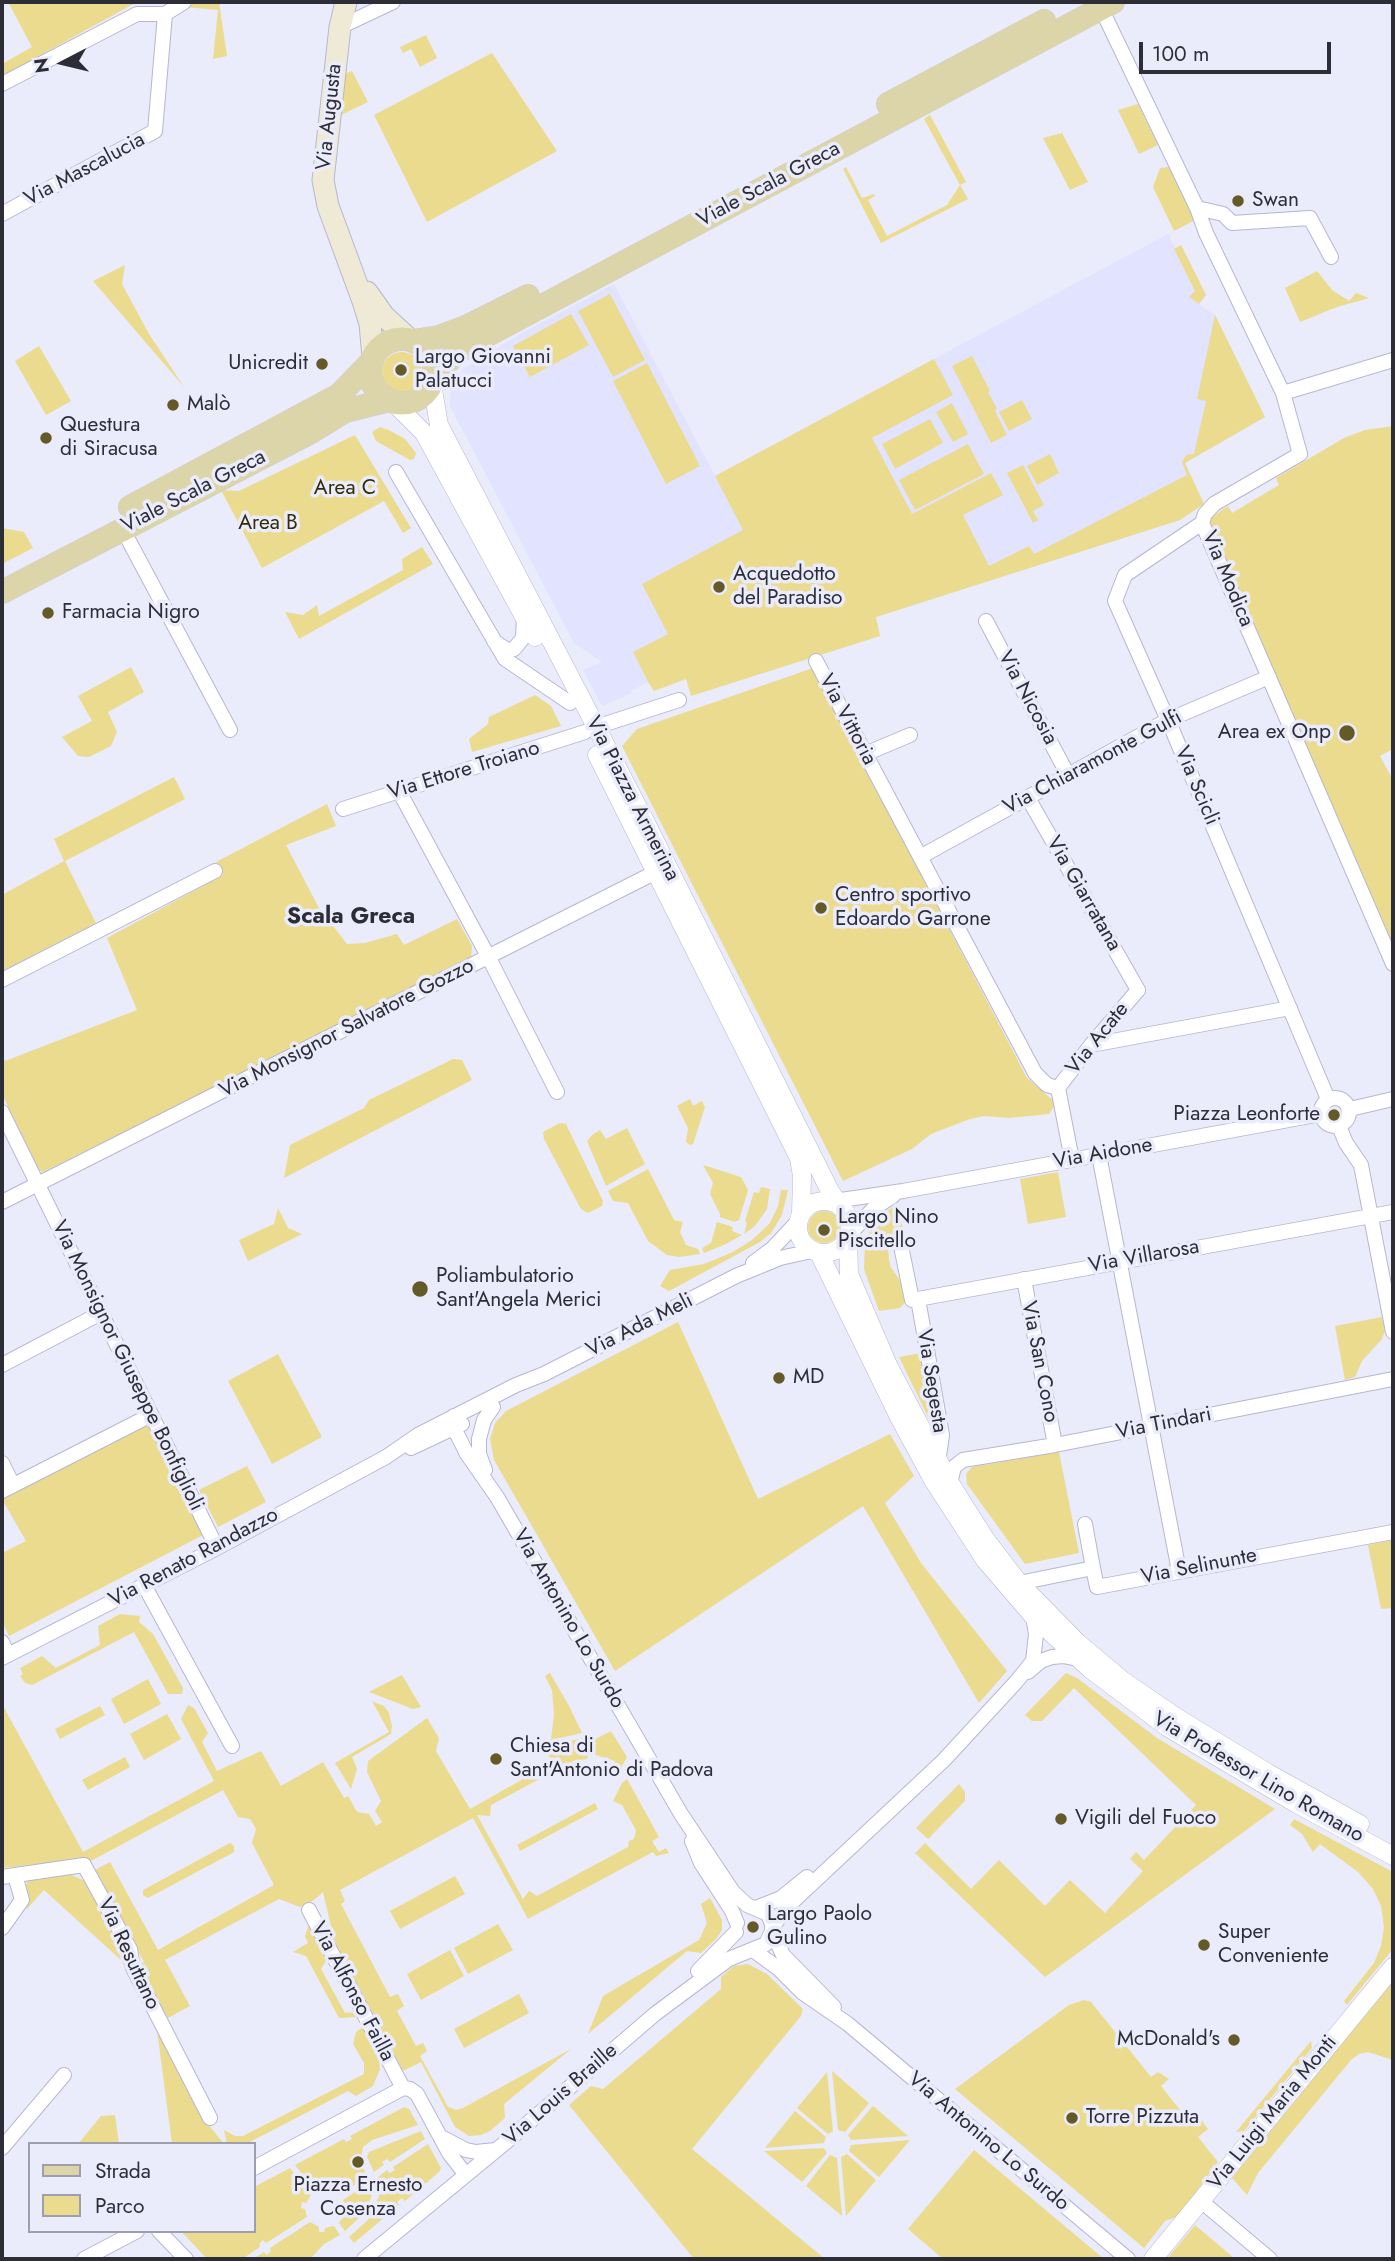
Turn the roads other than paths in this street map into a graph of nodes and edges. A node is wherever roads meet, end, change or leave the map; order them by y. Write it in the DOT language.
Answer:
graph roads {
  1 [pos="184,2"];
  2 [pos="346,2"];
  3 [pos="393,2"];
  4 [pos="1098,4"];
  5 [pos="165,14"];
  6 [pos="340,27"];
  7 [pos="2,84"];
  8 [pos="1197,208"];
  9 [pos="2,215"];
  10 [pos="1331,257"];
  11 [pos="352,270"];
  12 [pos="411,340"];
  13 [pos="372,359"];
  14 [pos="1393,360"];
  15 [pos="433,381"];
  16 [pos="1283,393"];
  17 [pos="391,401"];
  18 [pos="415,424"];
  19 [pos="311,432"];
  20 [pos="396,472"];
  21 [pos="1202,523"];
  22 [pos="122,528"];
  23 [pos="2,578"];
  24 [pos="2,592"];
  25 [pos="524,617"];
  26 [pos="986,621"];
  27 [pos="493,640"];
  28 [pos="816,661"];
  29 [pos="1269,677"];
  30 [pos="679,700"];
  31 [pos="570,703"];
  32 [pos="1168,720"];
  33 [pos="230,730"];
  34 [pos="591,730"];
  35 [pos="910,735"];
  36 [pos="865,754"];
  37 [pos="1068,775"];
  38 [pos="399,791"];
  39 [pos="1028,797"];
  40 [pos="343,808"];
  41 [pos="920,857"];
  42 [pos="215,871"];
  43 [pos="656,872"];
  44 [pos="489,958"];
  45 [pos="1393,964"];
  46 [pos="2,980"];
  47 [pos="1138,990"];
  48 [pos="1290,1008"];
  49 [pos="1091,1045"];
  50 [pos="1058,1088"];
  51 [pos="557,1092"];
  52 [pos="1328,1099"];
  53 [pos="1393,1099"];
  54 [pos="1350,1109"];
  55 [pos="2,1112"];
  56 [pos="1321,1114"];
  57 [pos="1339,1126"];
  58 [pos="1099,1155"];
  59 [pos="1072,1160"];
  60 [pos="37,1184"];
  61 [pos="904,1191"];
  62 [pos="2,1202"];
  63 [pos="835,1204"];
  64 [pos="1393,1212"];
  65 [pos="1370,1216"];
  66 [pos="801,1217"];
  67 [pos="848,1236"];
  68 [pos="902,1251"];
  69 [pos="816,1252"];
  70 [pos="1119,1262"];
  71 [pos="736,1276"];
  72 [pos="1024,1279"];
  73 [pos="918,1299"];
  74 [pos="101,1313"];
  75 [pos="1393,1332"];
  76 [pos="2,1365"];
  77 [pos="544,1374"];
  78 [pos="1393,1379"];
  79 [pos="493,1407"];
  80 [pos="151,1415"];
  81 [pos="457,1422"];
  82 [pos="1151,1426"];
  83 [pos="429,1441"];
  84 [pos="1055,1445"];
  85 [pos="473,1454"];
  86 [pos="386,1457"];
  87 [pos="938,1462"];
  88 [pos="2,1463"];
  89 [pos="950,1483"];
  90 [pos="7,1488"];
  91 [pos="1084,1524"];
  92 [pos="1393,1532"];
  93 [pos="217,1548"];
  94 [pos="1093,1569"];
  95 [pos="1178,1571"];
  96 [pos="1019,1583"];
  97 [pos="145,1585"];
  98 [pos="1033,1616"];
  99 [pos="4,1652"];
  100 [pos="1078,1659"];
  101 [pos="1016,1682"];
  102 [pos="232,1746"];
  103 [pos="681,1814"];
  104 [pos="862,1837"];
  105 [pos="1393,1843"];
  106 [pos="1393,1856"];
  107 [pos="8,1876"];
  108 [pos="754,1908"];
  109 [pos="309,1910"];
  110 [pos="2,1928"];
  111 [pos="736,1928"];
  112 [pos="772,1929"];
  113 [pos="752,1950"];
  114 [pos="1393,1967"];
  115 [pos="655,2014"];
  116 [pos="848,2024"];
  117 [pos="64,2075"];
  118 [pos="399,2081"];
  119 [pos="210,2118"];
  120 [pos="440,2135"];
  121 [pos="2,2148"];
  122 [pos="497,2149"];
  123 [pos="256,2167"];
  124 [pos="466,2175"];
  125 [pos="1201,2201"];
  126 [pos="133,2233"];
  127 [pos="161,2233"];
  128 [pos="84,2259"];
  129 [pos="186,2259"];
  130 [pos="363,2259"];
  131 [pos="1128,2259"];
  132 [pos="1153,2259"];
  133 [pos="1270,2259"];
  1 -- 5 [label="street"];
  2 -- 6 [label="main road, Via Augusta"];
  3 -- 6 [label="street"];
  4 -- 8 [label="street, Via Modica"];
  4 -- 12 [label="main road, Viale Scala Greca"];
  4 -- 15 [label="main road, Viale Scala Greca"];
  5 -- 7 [label="street"];
  5 -- 9 [label="street, Via Mascalucia"];
  6 -- 11 [label="main road, Via Augusta"];
  8 -- 10 [label="street"];
  8 -- 16 [label="street, Via Modica"];
  11 -- 12 [label="main road"];
  11 -- 13 [label="main road"];
  12 -- 13 [label="main road"];
  12 -- 15 [label="main road"];
  13 -- 17 [label="main road"];
  13 -- 23 [label="main road, Viale Scala Greca"];
  14 -- 16 [label="street"];
  15 -- 17 [label="main road"];
  15 -- 34 [label="street, Via Piazza Armerina"];
  16 -- 21 [label="street, Via Modica"];
  17 -- 18 [label="street, Via Piazza Armerina"];
  17 -- 19 [label="main road, Viale Scala Greca"];
  18 -- 19 [label="street"];
  18 -- 25 [label="street, Via Piazza Armerina"];
  19 -- 22 [label="main road, Viale Scala Greca"];
  20 -- 27 [label="street"];
  21 -- 29 [label="street, Via Modica"];
  21 -- 32 [label="street, Via Scicli"];
  22 -- 24 [label="main road, Viale Scala Greca"];
  22 -- 33 [label="street"];
  25 -- 27 [label="street"];
  25 -- 31 [label="street, Via Piazza Armerina"];
  26 -- 37 [label="street, Via Nicosia"];
  27 -- 31 [label="street"];
  28 -- 36 [label="street, Via Vittoria"];
  29 -- 32 [label="street, Via Chiaramonte Gulfi"];
  29 -- 45 [label="street, Via Modica"];
  30 -- 34 [label="street, Via Ettore Troiano"];
  31 -- 34 [label="street, Via Piazza Armerina"];
  32 -- 37 [label="street, Via Chiaramonte Gulfi"];
  32 -- 48 [label="street, Via Scicli"];
  34 -- 38 [label="street, Via Ettore Troiano"];
  34 -- 43 [label="street, Via Piazza Armerina"];
  34 -- 63 [label="street, Via Piazza Armerina"];
  35 -- 36 [label="street"];
  36 -- 41 [label="street, Via Vittoria"];
  37 -- 39 [label="street, Via Chiaramonte Gulfi"];
  38 -- 40 [label="street, Via Ettore Troiano"];
  38 -- 44 [label="street"];
  39 -- 41 [label="street, Via Chiaramonte Gulfi"];
  39 -- 47 [label="street, Via Giarratana"];
  41 -- 50 [label="street, Via Vittoria"];
  42 -- 46 [label="street"];
  43 -- 44 [label="street, Via Monsignor Salvatore Gozzo"];
  43 -- 66 [label="street, Via Piazza Armerina"];
  44 -- 51 [label="street"];
  44 -- 60 [label="street, Via Monsignor Salvatore Gozzo"];
  47 -- 49 [label="street, Via Acate"];
  48 -- 49 [label="street"];
  48 -- 52 [label="street, Via Scicli"];
  49 -- 50 [label="street, Via Acate"];
  50 -- 59 [label="street"];
  52 -- 54 [label="street"];
  52 -- 56 [label="street"];
  53 -- 54 [label="street"];
  54 -- 57 [label="street"];
  55 -- 60 [label="street, Via Monsignor Giuseppe Bonfiglioli"];
  56 -- 57 [label="street"];
  56 -- 58 [label="street, Via Aidone"];
  57 -- 65 [label="street"];
  58 -- 59 [label="street, Via Aidone"];
  58 -- 70 [label="street"];
  59 -- 61 [label="street, Via Aidone"];
  60 -- 62 [label="street, Via Monsignor Salvatore Gozzo"];
  60 -- 74 [label="street, Via Monsignor Giuseppe Bonfiglioli"];
  61 -- 63 [label="street, Via Aidone"];
  61 -- 67 [label="street"];
  63 -- 66 [label="street"];
  63 -- 67 [label="street"];
  64 -- 65 [label="street, Via Villarosa"];
  65 -- 70 [label="street, Via Villarosa"];
  65 -- 75 [label="street"];
  66 -- 69 [label="street"];
  66 -- 71 [label="street"];
  67 -- 69 [label="street"];
  67 -- 87 [label="street, Via Professor Lino Romano"];
  68 -- 73 [label="street, Via Segesta"];
  69 -- 71 [label="street"];
  69 -- 98 [label="street, Via Professor Lino Romano"];
  70 -- 72 [label="street, Via Villarosa"];
  70 -- 82 [label="street"];
  71 -- 77 [label="street, Via Ada Meli"];
  72 -- 73 [label="street, Via Villarosa"];
  72 -- 84 [label="street, Via San Cono"];
  73 -- 87 [label="street, Via Segesta"];
  74 -- 76 [label="street"];
  74 -- 80 [label="street, Via Monsignor Giuseppe Bonfiglioli"];
  77 -- 79 [label="street"];
  77 -- 81 [label="street"];
  78 -- 82 [label="street, Via Tindari"];
  79 -- 81 [label="street"];
  79 -- 85 [label="street"];
  80 -- 90 [label="street"];
  80 -- 93 [label="street, Via Monsignor Giuseppe Bonfiglioli"];
  81 -- 83 [label="street"];
  81 -- 85 [label="street, Via Antonino Lo Surdo"];
  81 -- 86 [label="street"];
  82 -- 84 [label="street, Via Tindari"];
  82 -- 95 [label="street"];
  83 -- 85 [label="street"];
  83 -- 86 [label="street"];
  84 -- 89 [label="street, Via Tindari"];
  85 -- 103 [label="street, Via Antonino Lo Surdo"];
  86 -- 93 [label="street, Via Renato Randazzo"];
  87 -- 89 [label="street, Via Professor Lino Romano"];
  88 -- 90 [label="street"];
  89 -- 96 [label="street, Via Professor Lino Romano"];
  91 -- 94 [label="street"];
  92 -- 95 [label="street, Via Selinunte"];
  93 -- 97 [label="street, Via Renato Randazzo"];
  94 -- 95 [label="street, Via Selinunte"];
  94 -- 96 [label="street"];
  96 -- 105 [label="street, Via Professor Lino Romano"];
  97 -- 99 [label="street, Via Renato Randazzo"];
  97 -- 102 [label="street"];
  98 -- 100 [label="street, Via Professor Lino Romano"];
  98 -- 101 [label="street"];
  100 -- 101 [label="street"];
  100 -- 106 [label="street, Via Professor Lino Romano"];
  101 -- 104 [label="street"];
  103 -- 108 [label="street"];
  103 -- 111 [label="street"];
  104 -- 108 [label="street"];
  104 -- 112 [label="street"];
  107 -- 110 [label="street"];
  107 -- 119 [label="street, Via Resuttano"];
  108 -- 111 [label="street"];
  108 -- 112 [label="street"];
  109 -- 118 [label="street, Via Alfonso Failla"];
  111 -- 113 [label="street"];
  111 -- 115 [label="street"];
  112 -- 113 [label="street"];
  112 -- 116 [label="street"];
  113 -- 115 [label="street"];
  113 -- 116 [label="street"];
  114 -- 125 [label="street, Via Luigi Maria Monti"];
  115 -- 122 [label="street, Via Louis Braille"];
  116 -- 131 [label="street, Via Antonino Lo Surdo"];
  117 -- 121 [label="street"];
  118 -- 120 [label="street, Via Alfonso Failla"];
  118 -- 123 [label="street"];
  120 -- 122 [label="street"];
  120 -- 124 [label="street, Via Alfonso Failla"];
  122 -- 124 [label="street, Via Louis Braille"];
  124 -- 130 [label="street, Via Louis Braille"];
  125 -- 132 [label="street, Via Luigi Maria Monti"];
  125 -- 133 [label="street"];
  126 -- 128 [label="street"];
  127 -- 129 [label="street"];
}
